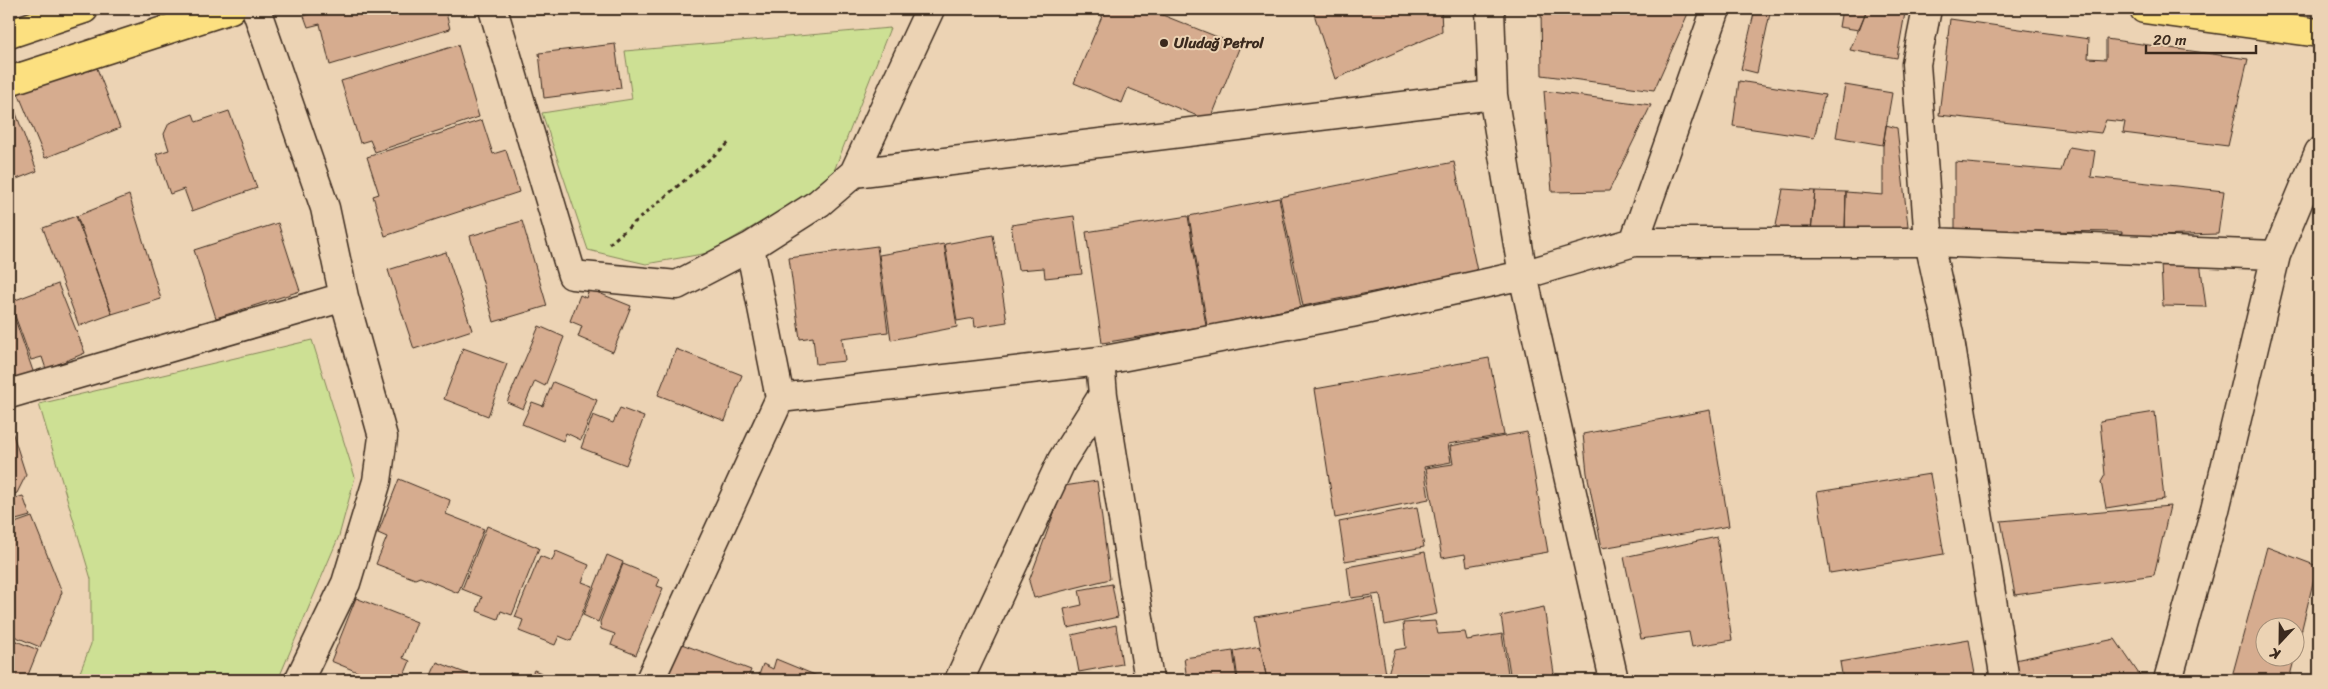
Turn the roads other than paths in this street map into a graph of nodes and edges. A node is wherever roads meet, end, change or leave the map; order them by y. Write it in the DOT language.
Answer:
graph roads {
  1 [pos="84,9"];
  2 [pos="231,9"];
  3 [pos="256,9"];
  4 [pos="493,9"];
  5 [pos="930,9"];
  6 [pos="1490,9"];
  7 [pos="1716,9"];
  8 [pos="1927,9"];
  9 [pos="2144,9"];
  10 [pos="2319,33"];
  11 [pos="9,34"];
  12 [pos="9,81"];
  13 [pos="1493,95"];
  14 [pos="2319,152"];
  15 [pos="854,173"];
  16 [pos="1634,242"];
  17 [pos="1929,242"];
  18 [pos="750,248"];
  19 [pos="2276,255"];
  20 [pos="1523,276"];
  21 [pos="344,297"];
  22 [pos="1100,361"];
  23 [pos="9,394"];
  24 [pos="1104,395"];
  25 [pos="780,398"];
  26 [pos="299,680"];
  27 [pos="650,680"];
  28 [pos="959,680"];
  29 [pos="1149,680"];
  30 [pos="1614,680"];
  31 [pos="2005,680"];
  32 [pos="2168,680"];
  1 -- 11 [label="main road"];
  2 -- 12 [label="main road"];
  3 -- 21 [label="street"];
  4 -- 18 [label="street"];
  5 -- 15 [label="street"];
  6 -- 13 [label="street"];
  7 -- 16 [label="street"];
  8 -- 17 [label="street"];
  9 -- 10 [label="main road"];
  13 -- 15 [label="street"];
  13 -- 20 [label="street"];
  14 -- 19 [label="street"];
  15 -- 18 [label="street"];
  16 -- 17 [label="street"];
  16 -- 20 [label="street"];
  17 -- 19 [label="street"];
  17 -- 31 [label="street"];
  18 -- 25 [label="street"];
  19 -- 32 [label="street"];
  20 -- 22 [label="street"];
  20 -- 30 [label="street"];
  21 -- 23 [label="street"];
  21 -- 26 [label="street"];
  22 -- 24 [label="street"];
  22 -- 25 [label="street"];
  24 -- 28 [label="street"];
  24 -- 29 [label="street"];
  25 -- 27 [label="street"];
}
